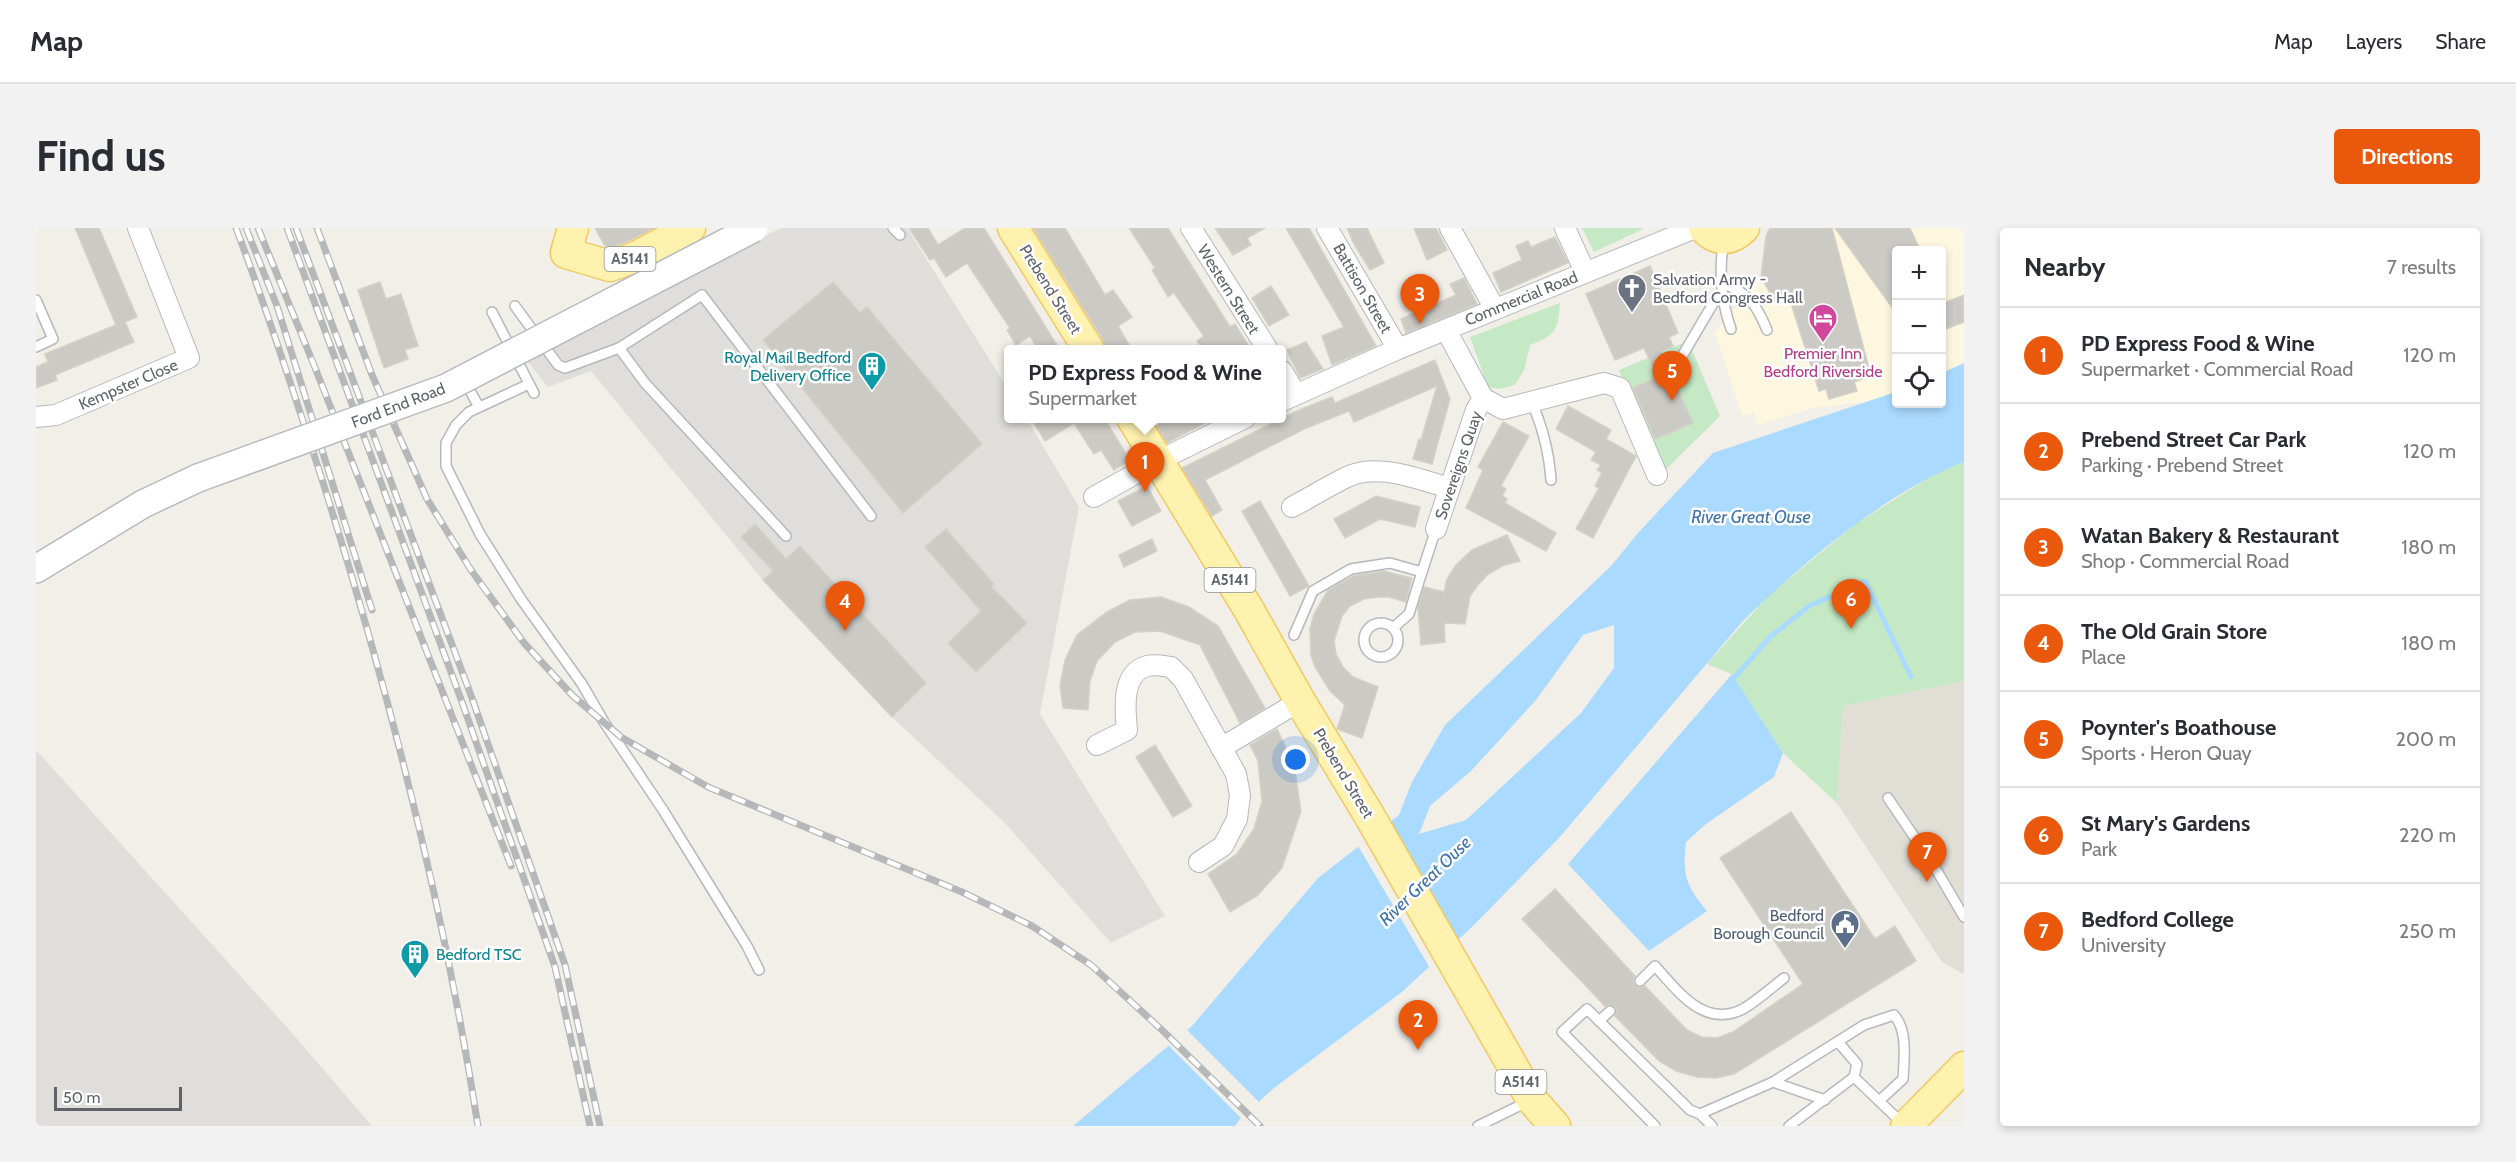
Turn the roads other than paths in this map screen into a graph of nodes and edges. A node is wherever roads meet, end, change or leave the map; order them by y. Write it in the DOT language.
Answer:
graph roads {
  1 [pos="138,228"];
  2 [pos="690,228"];
  3 [pos="754,228"];
  4 [pos="1013,228"];
  5 [pos="1191,228"];
  6 [pos="1327,228"];
  7 [pos="1450,228"];
  8 [pos="1565,228"];
  9 [pos="1695,228"];
  10 [pos="1724,232"];
  11 [pos="570,241"];
  12 [pos="1585,272"];
  13 [pos="1723,284"];
  14 [pos="1722,298"];
  15 [pos="36,300"];
  16 [pos="514,306"];
  17 [pos="1495,309"];
  18 [pos="492,312"];
  19 [pos="1731,329"];
  20 [pos="1446,330"];
  21 [pos="1767,330"];
  22 [pos="1086,345"];
  23 [pos="1265,345"];
  24 [pos="36,347"];
  25 [pos="619,348"];
  26 [pos="1398,349"];
  27 [pos="1678,363"];
  28 [pos="460,374"];
  29 [pos="530,384"];
  30 [pos="534,393"];
  31 [pos="1289,397"];
  32 [pos="1483,398"];
  33 [pos="1532,401"];
  34 [pos="479,407"];
  35 [pos="36,417"];
  36 [pos="1135,423"];
  37 [pos="1235,423"];
  38 [pos="1158,461"];
  39 [pos="1657,475"];
  40 [pos="1551,480"];
  41 [pos="1449,488"];
  42 [pos="1095,497"];
  43 [pos="1292,507"];
  44 [pos="871,516"];
  45 [pos="1436,529"];
  46 [pos="786,536"];
  47 [pos="36,568"];
  48 [pos="1422,573"];
  49 [pos="1393,627"];
  50 [pos="1294,635"];
  51 [pos="1300,701"];
  52 [pos="1097,745"];
  53 [pos="1221,748"];
  54 [pos="1888,798"];
  55 [pos="1199,862"];
  56 [pos="1964,917"];
  57 [pos="759,970"];
  58 [pos="1784,978"];
  59 [pos="1640,981"];
  60 [pos="1610,1011"];
  61 [pos="1599,1021"];
  62 [pos="1838,1042"];
  63 [pos="1964,1067"];
  64 [pos="1854,1077"];
  65 [pos="1773,1082"];
  66 [pos="1964,1099"];
  67 [pos="1532,1100"];
  68 [pos="1825,1100"];
  69 [pos="1879,1101"];
  70 [pos="1700,1114"];
  71 [pos="1478,1126"];
  72 [pos="1555,1126"];
  73 [pos="1655,1126"];
  74 [pos="1712,1126"];
  75 [pos="1789,1126"];
  76 [pos="1906,1126"];
  1 -- 35 [label="street, Kempster Close"];
  2 -- 11 [label="main road, A5141"];
  3 -- 47 [label="street, Ford End Road, bridge"];
  4 -- 22 [label="main road, Prebend Street"];
  5 -- 23 [label="street, Western Street"];
  6 -- 26 [label="street, Battison Street"];
  7 -- 17 [label="street"];
  8 -- 12 [label="street"];
  9 -- 12 [label="street, Commercial Road"];
  10 -- 13 [label="lane"];
  12 -- 17 [label="street, Commercial Road"];
  13 -- 14 [label="lane"];
  13 -- 21 [label="lane"];
  14 -- 19 [label="lane"];
  14 -- 27 [label="lane"];
  15 -- 24 [label="lane"];
  16 -- 25 [label="lane"];
  17 -- 20 [label="street, Commercial Road"];
  18 -- 29 [label="lane"];
  20 -- 26 [label="street, Commercial Road"];
  20 -- 32 [label="street, Sovereigns Quay"];
  25 -- 44 [label="lane"];
  25 -- 46 [label="lane"];
  26 -- 31 [label="street, Commercial Road"];
  28 -- 34 [label="lane"];
  29 -- 30 [label="lane"];
  29 -- 34 [label="lane"];
  32 -- 33 [label="street"];
  32 -- 41 [label="street, Sovereigns Quay"];
  33 -- 39 [label="street"];
  33 -- 40 [label="lane"];
  34 -- 57 [label="lane"];
  36 -- 38 [label="main road, Prebend Street / A5141"];
  37 -- 38 [label="street"];
  38 -- 42 [label="street"];
  38 -- 51 [label="main road, Prebend Street / A5141"];
  41 -- 43 [label="street"];
  41 -- 45 [label="street, Sovereigns Quay"];
  45 -- 48 [label="lane, Sovereigns Quay"];
  48 -- 49 [label="lane, Sovereigns Quay"];
  48 -- 50 [label="lane"];
  51 -- 53 [label="street"];
  51 -- 67 [label="main road, Prebend Street / A5141"];
  52 -- 53 [label="street"];
  53 -- 55 [label="street"];
  54 -- 56 [label="lane"];
  58 -- 59 [label="lane"];
  60 -- 61 [label="lane"];
  61 -- 70 [label="lane"];
  61 -- 73 [label="lane"];
  62 -- 64 [label="lane"];
  62 -- 65 [label="lane"];
  62 -- 69 [label="lane"];
  63 -- 76 [label="main road"];
  64 -- 68 [label="lane"];
  64 -- 69 [label="lane"];
  65 -- 68 [label="lane"];
  65 -- 70 [label="lane"];
  66 -- 76 [label="main road"];
  67 -- 71 [label="lane"];
  67 -- 72 [label="main road, Prebend Street / A5141"];
  68 -- 75 [label="lane"];
  69 -- 76 [label="lane"];
  70 -- 74 [label="lane"];
}
